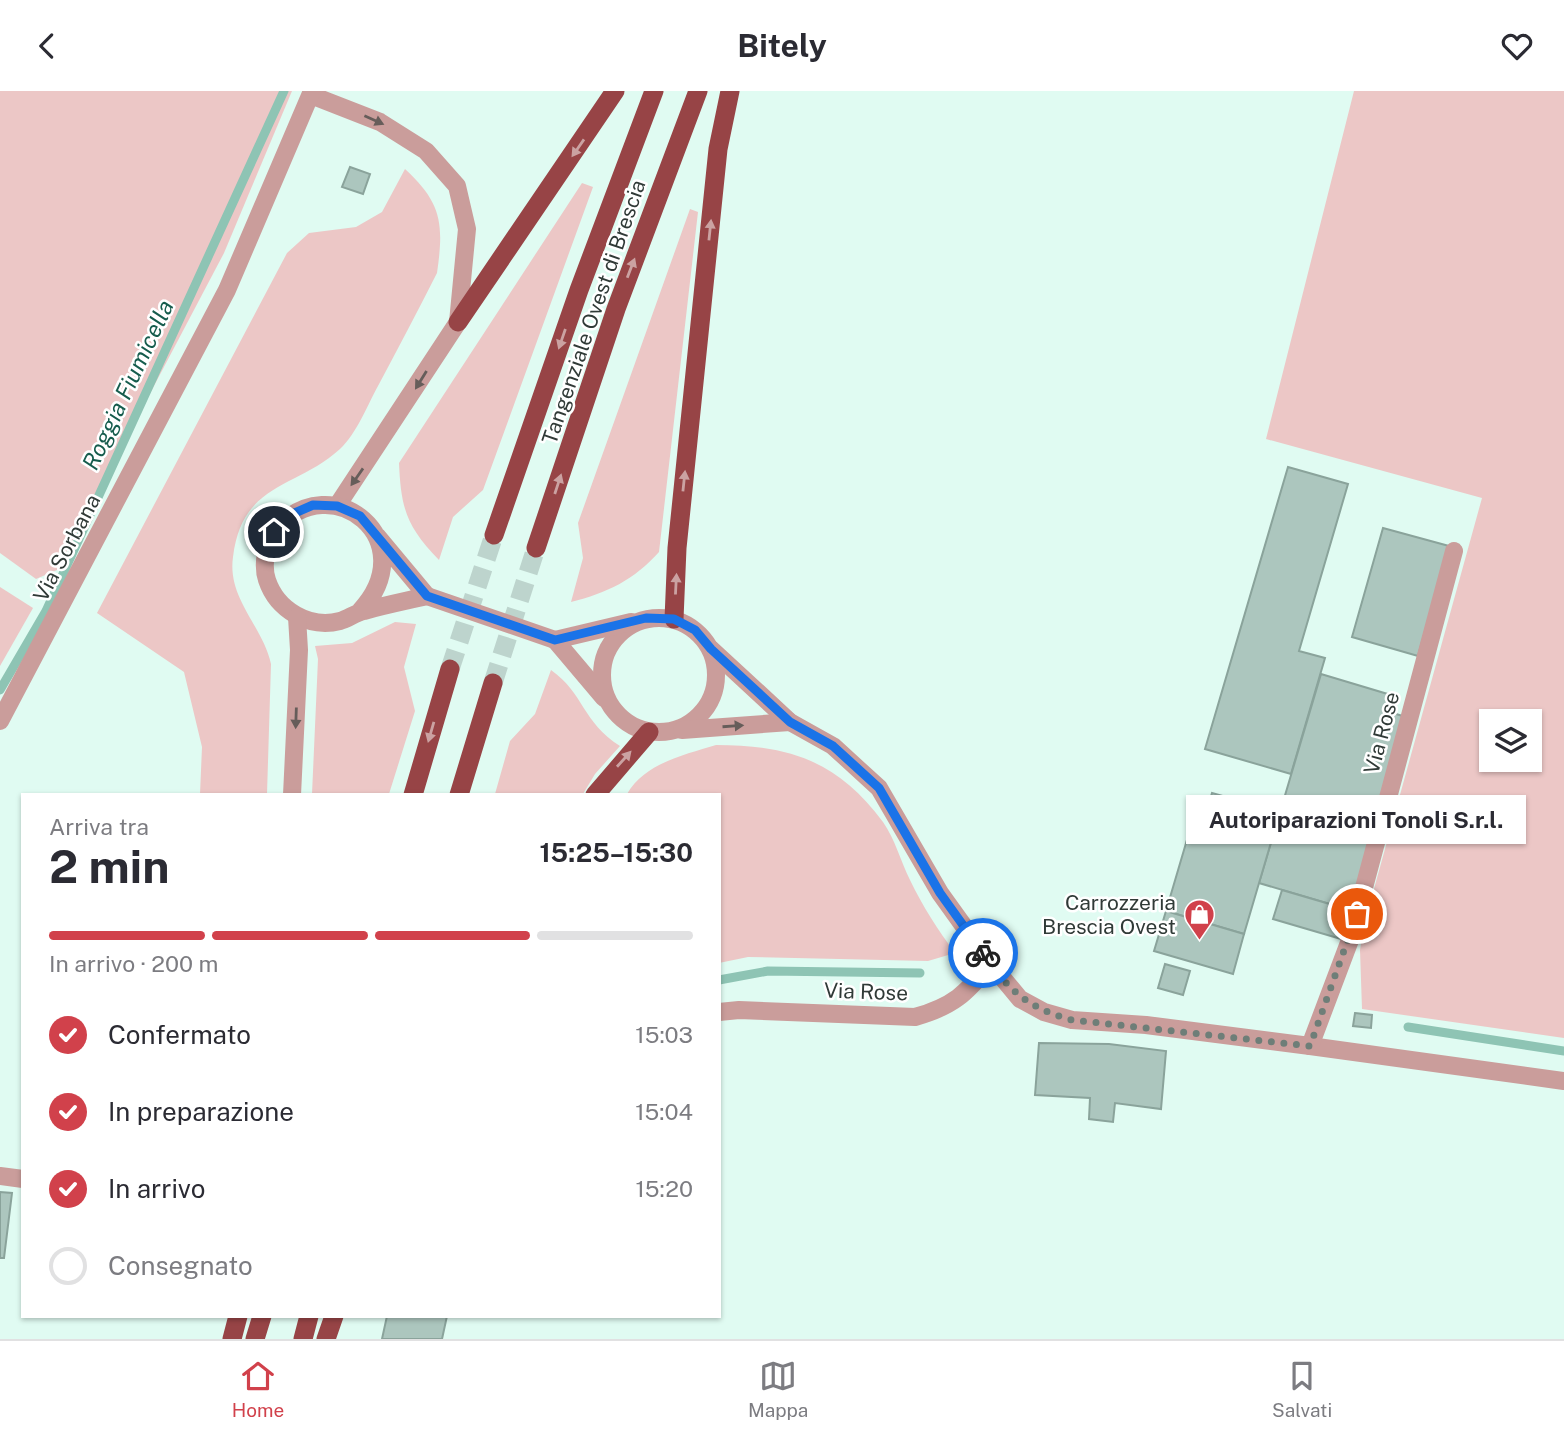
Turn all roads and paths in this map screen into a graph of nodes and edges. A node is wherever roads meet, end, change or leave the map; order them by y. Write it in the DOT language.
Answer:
graph roads {
  1 [pos="615,91"];
  2 [pos="654,91"];
  3 [pos="698,91"];
  4 [pos="730,91"];
  5 [pos="311,93"];
  6 [pos="458,322"];
  7 [pos="337,506"];
  8 [pos="494,535"];
  9 [pos="377,536"];
  10 [pos="537,548"];
  11 [pos="1454,551"];
  12 [pos="427,596"];
  13 [pos="360,611"];
  14 [pos="297,617"];
  15 [pos="646,618"];
  16 [pos="674,619"];
  17 [pos="555,640"];
  18 [pos="711,649"];
  19 [pos="450,669"];
  20 [pos="493,683"];
  21 [pos="608,704"];
  22 [pos="0,721"];
  23 [pos="790,722"];
  24 [pos="675,731"];
  25 [pos="649,732"];
  26 [pos="292,793"];
  27 [pos="414,793"];
  28 [pos="460,793"];
  29 [pos="597,793"];
  30 [pos="991,964"];
  31 [pos="721,1012"];
  32 [pos="1310,1046"];
  33 [pos="1564,1081"];
  34 [pos="0,1176"];
  35 [pos="21,1179"];
  36 [pos="237,1318"];
  37 [pos="261,1318"];
  38 [pos="308,1318"];
  39 [pos="333,1318"];
  40 [pos="232,1339"];
  41 [pos="256,1339"];
  42 [pos="303,1339"];
  43 [pos="326,1339"];
  1 -- 6 [label="highway, one-way"];
  2 -- 8 [label="highway, Tangenziale Ovest di Brescia, one-way"];
  10 -- 3 [label="highway, Tangenziale Ovest di Brescia, one-way"];
  16 -- 4 [label="highway, one-way"];
  5 -- 6 [label="street, one-way"];
  5 -- 22 [label="street, Via Sorbana"];
  6 -- 7 [label="street, one-way"];
  7 -- 9 [label="street"];
  7 -- 14 [label="street"];
  9 -- 12 [label="street"];
  9 -- 13 [label="street"];
  11 -- 32 [label="street, Via Rose"];
  12 -- 13 [label="street"];
  12 -- 17 [label="street, bridge"];
  13 -- 14 [label="street"];
  14 -- 26 [label="street, one-way"];
  15 -- 16 [label="street"];
  15 -- 17 [label="street"];
  15 -- 21 [label="street"];
  16 -- 18 [label="street"];
  17 -- 21 [label="street"];
  18 -- 23 [label="street"];
  18 -- 24 [label="street"];
  19 -- 27 [label="highway, one-way"];
  20 -- 28 [label="highway"];
  21 -- 25 [label="street"];
  24 -- 23 [label="street, one-way"];
  23 -- 30 [label="street"];
  24 -- 25 [label="street"];
  29 -- 25 [label="highway, one-way"];
  30 -- 31 [label="street, Via Rose"];
  30 -- 32 [label="street"];
  32 -- 33 [label="street"];
  34 -- 35 [label="street"];
  36 -- 40 [label="highway"];
  37 -- 41 [label="highway"];
  38 -- 42 [label="highway"];
  39 -- 43 [label="highway"];
}
